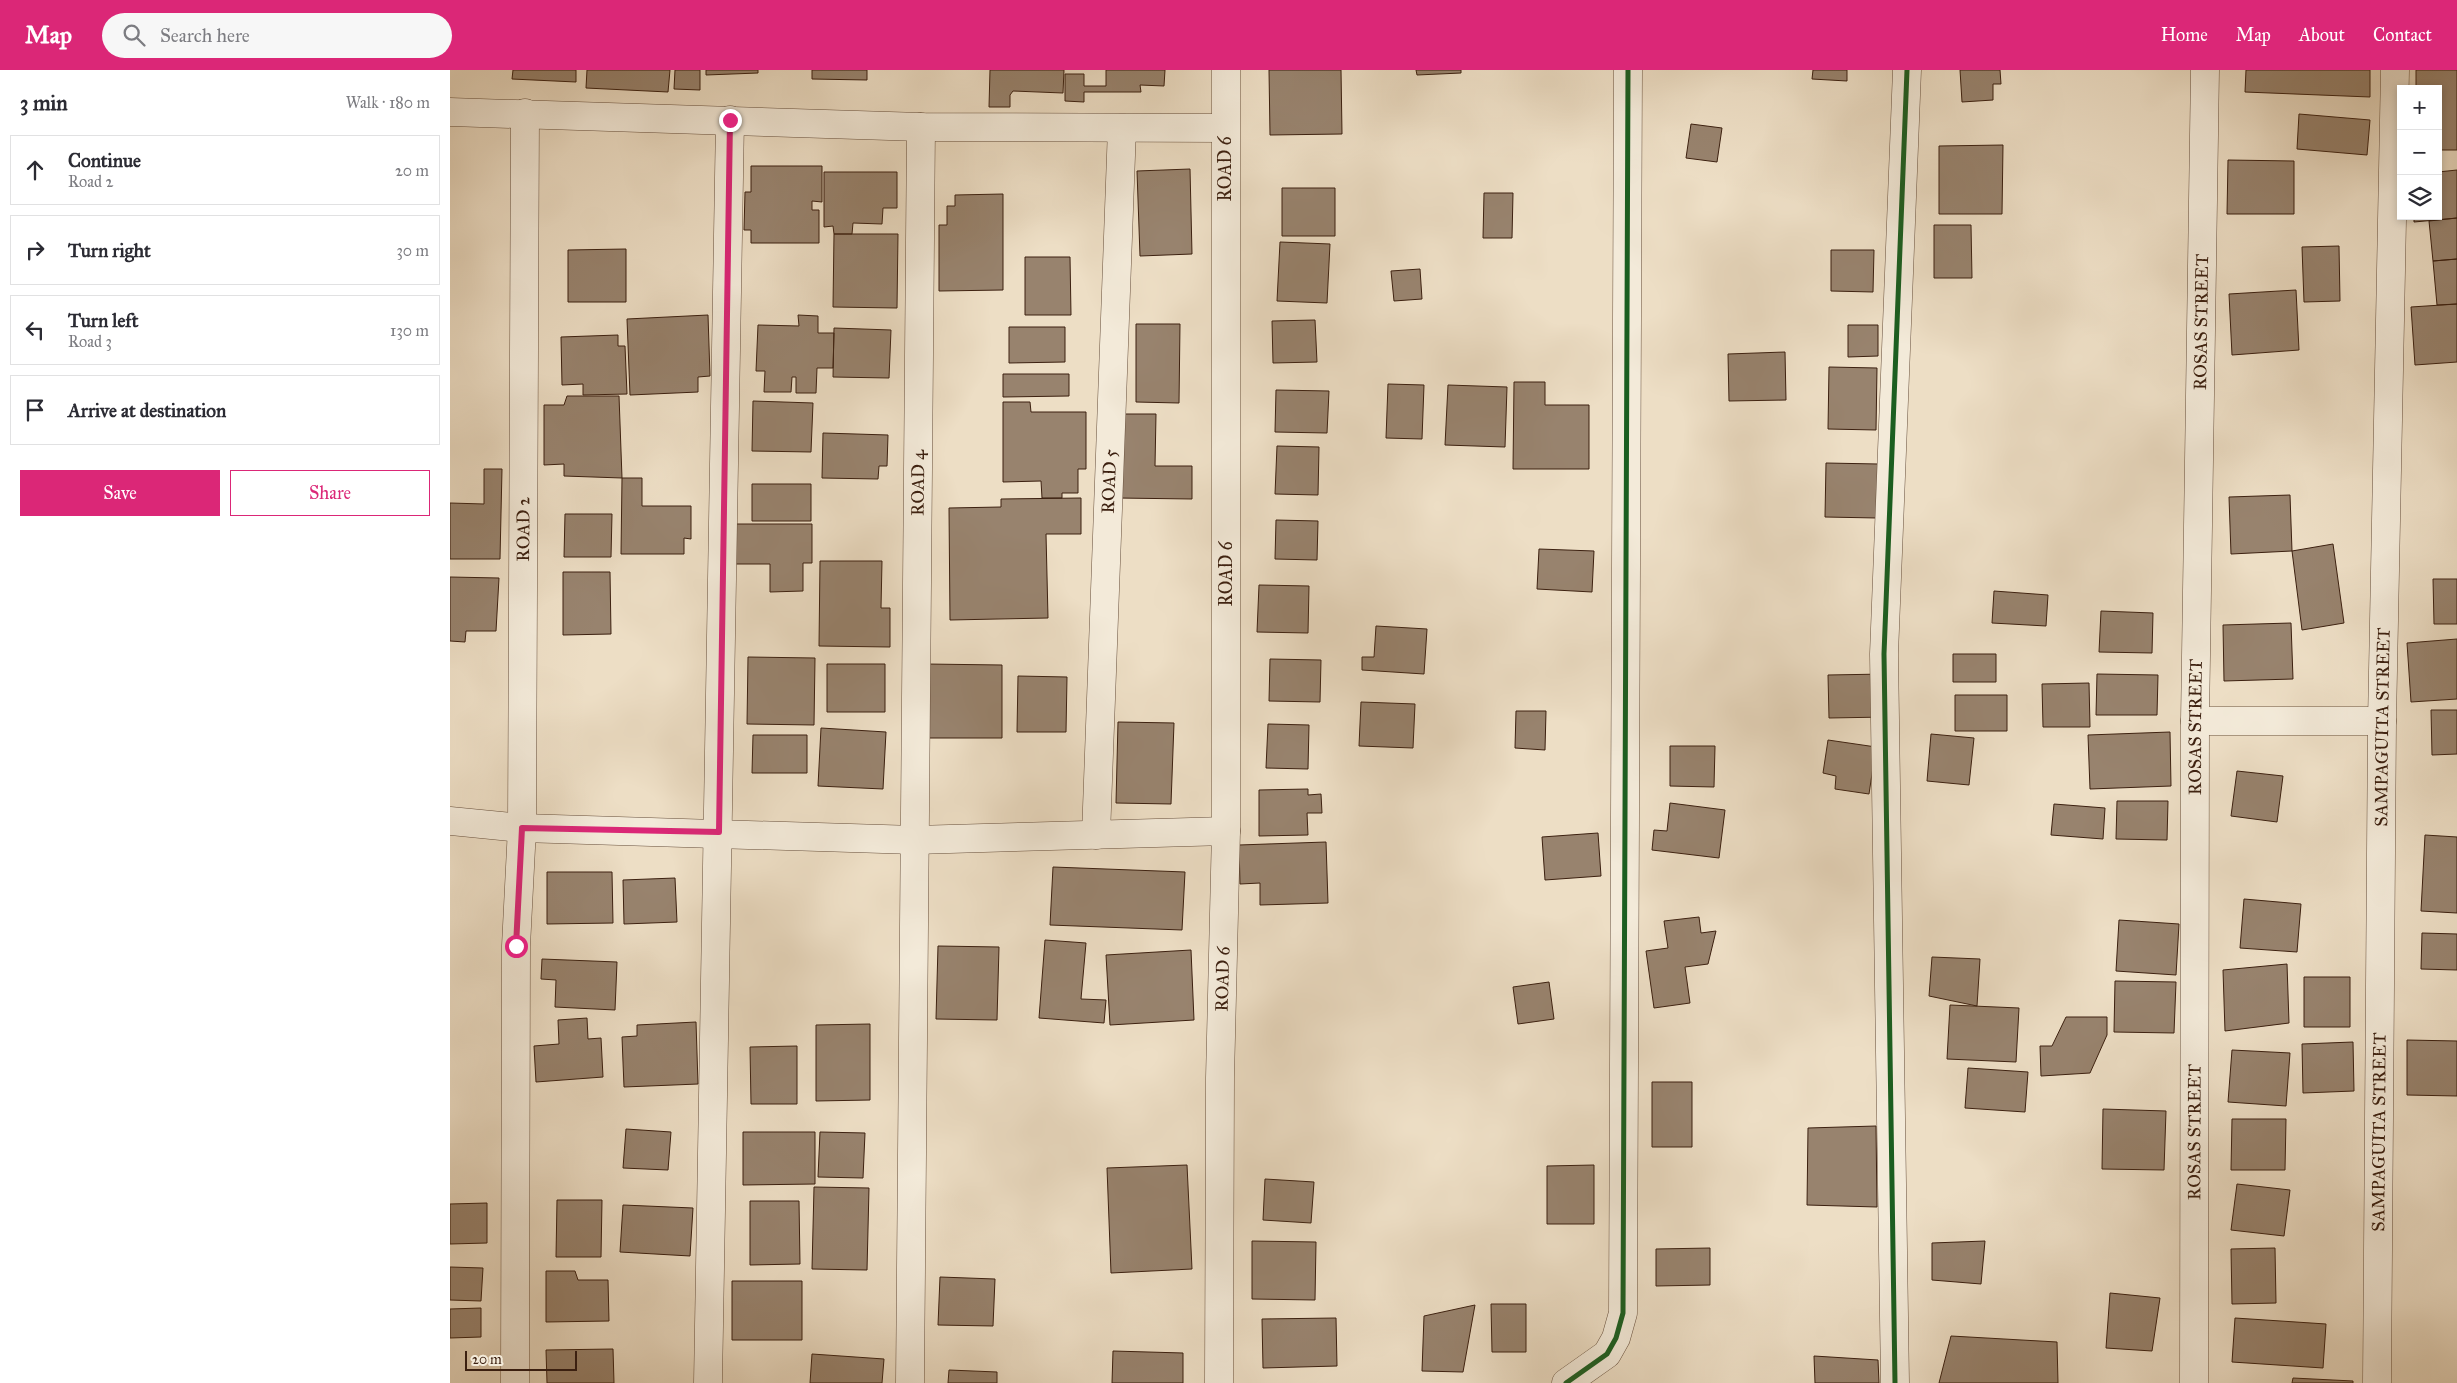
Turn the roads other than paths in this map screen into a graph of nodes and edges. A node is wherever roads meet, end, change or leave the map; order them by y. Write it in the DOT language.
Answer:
graph roads {
  1 [pos="1226,70"];
  2 [pos="1628,70"];
  3 [pos="1907,70"];
  4 [pos="2206,70"];
  5 [pos="2395,70"];
  6 [pos="450,112"];
  7 [pos="525,113"];
  8 [pos="730,120"];
  9 [pos="921,127"];
  10 [pos="1122,128"];
  11 [pos="1226,128"];
  12 [pos="2195,721"];
  13 [pos="2382,721"];
  14 [pos="450,821"];
  15 [pos="522,828"];
  16 [pos="719,832"];
  17 [pos="1226,832"];
  18 [pos="1096,835"];
  19 [pos="915,840"];
  20 [pos="516,1383"];
  21 [pos="708,1383"];
  22 [pos="910,1383"];
  23 [pos="1220,1383"];
  24 [pos="1566,1383"];
  25 [pos="1895,1383"];
  26 [pos="2194,1383"];
  27 [pos="2377,1383"];
  1 -- 11 [label="street, ROAD 6"];
  2 -- 24 [label="street"];
  3 -- 25 [label="street"];
  4 -- 12 [label="street, ROSAS STREET"];
  5 -- 13 [label="street, SAMPAGUITA STREET"];
  6 -- 7 [label="street"];
  7 -- 8 [label="street"];
  7 -- 15 [label="street, ROAD 2"];
  8 -- 9 [label="street"];
  8 -- 16 [label="street"];
  9 -- 10 [label="street"];
  9 -- 19 [label="street, ROAD 4"];
  10 -- 11 [label="street"];
  10 -- 18 [label="street, ROAD 5"];
  11 -- 17 [label="street, ROAD 6"];
  12 -- 13 [label="street"];
  12 -- 26 [label="street, ROSAS STREET"];
  13 -- 27 [label="street, SAMPAGUITA STREET"];
  14 -- 15 [label="street"];
  15 -- 16 [label="street"];
  15 -- 20 [label="street, ROAD 2"];
  16 -- 19 [label="street"];
  16 -- 21 [label="street"];
  17 -- 18 [label="street"];
  17 -- 23 [label="street, ROAD 6"];
  18 -- 19 [label="street"];
  19 -- 22 [label="street, ROAD 4"];
}
